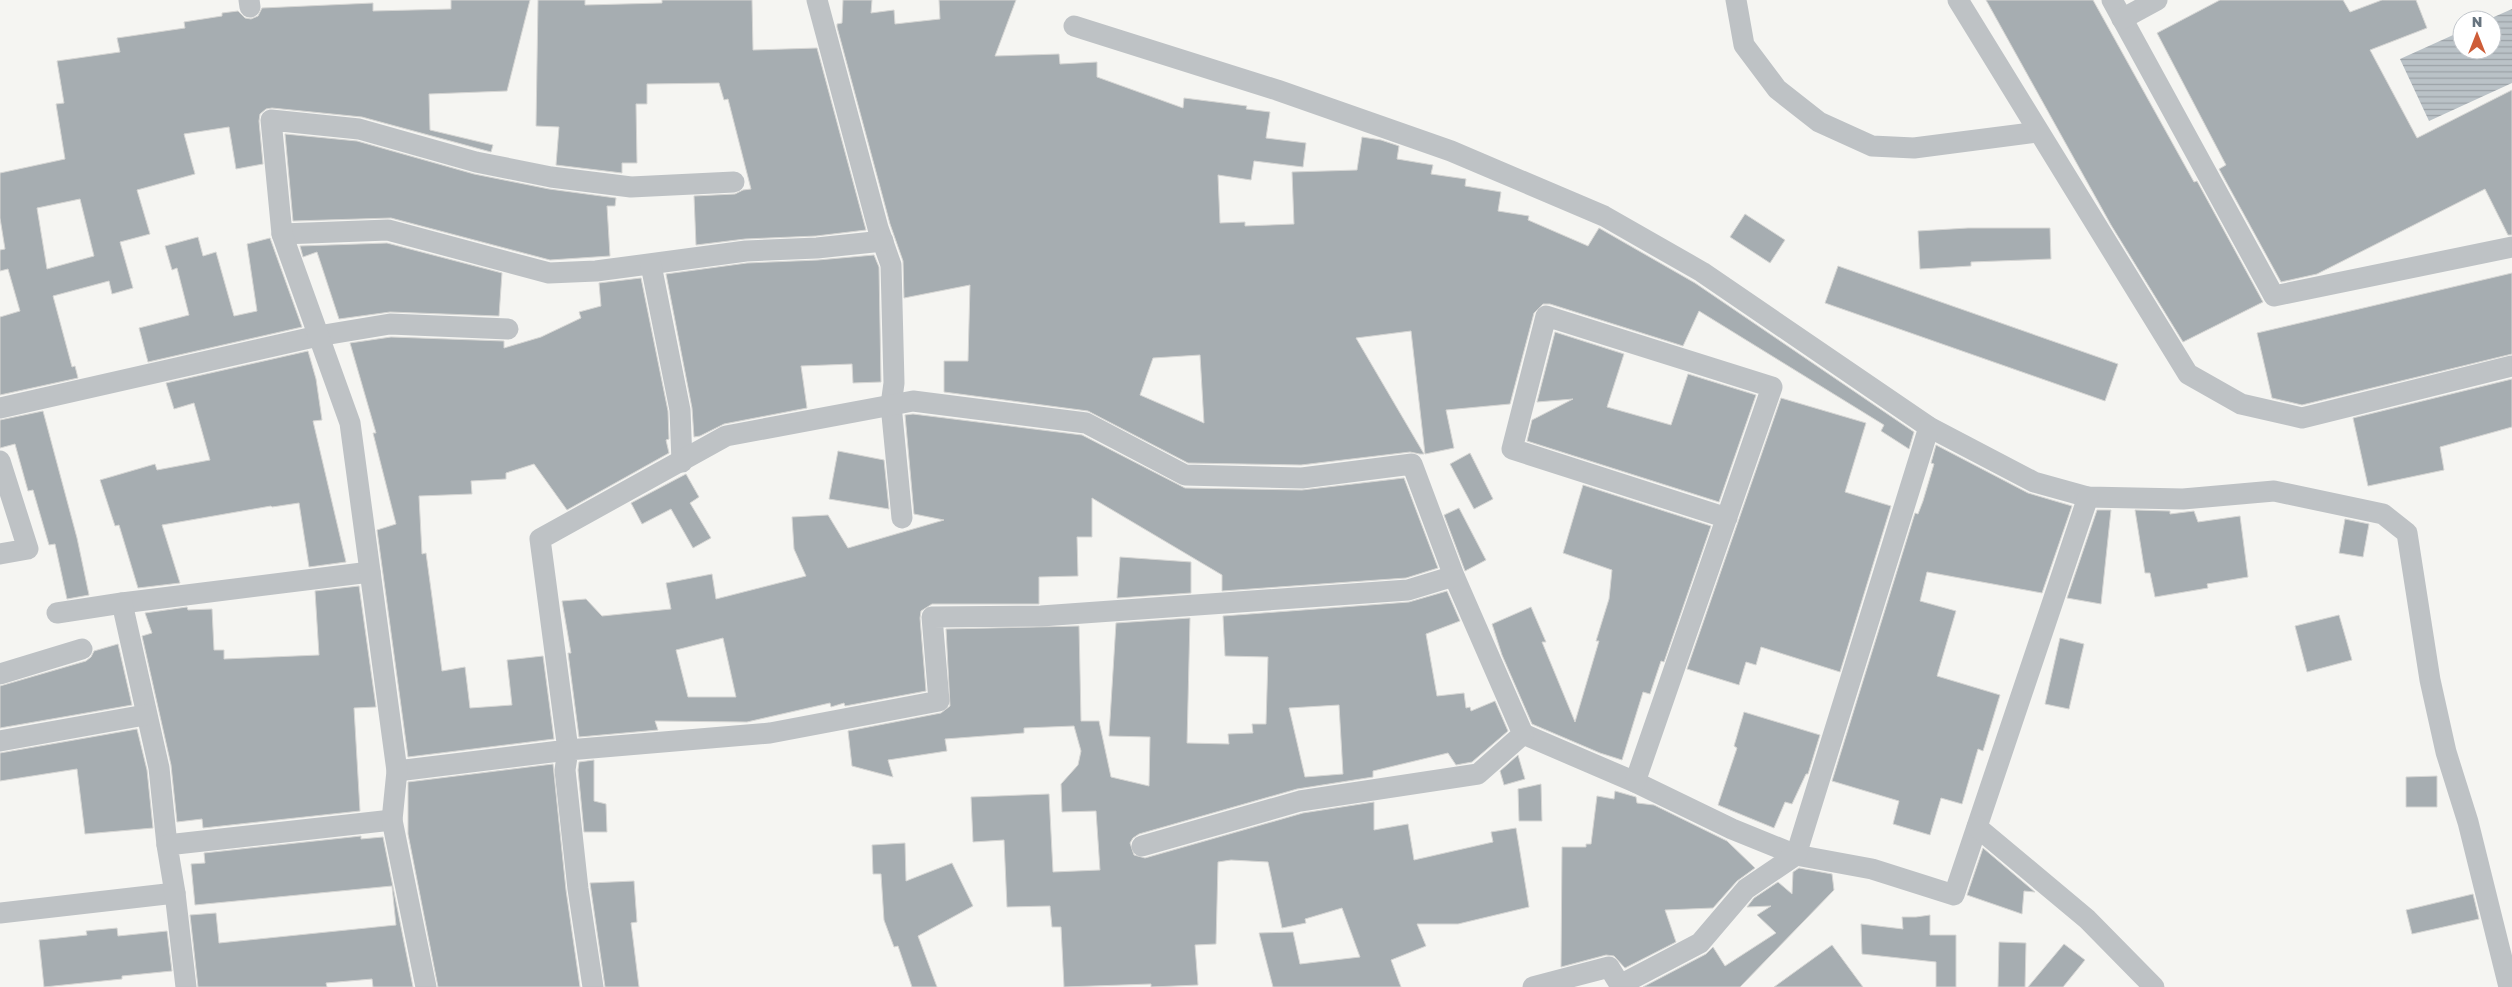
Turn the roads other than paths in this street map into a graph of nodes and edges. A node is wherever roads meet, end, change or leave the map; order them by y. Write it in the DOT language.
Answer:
graph roads {
  1 [pos="817,0"];
  2 [pos="1736,0"];
  3 [pos="1958,0"];
  4 [pos="2112,0"];
  5 [pos="2157,0"];
  6 [pos="2122,18"];
  7 [pos="1074,26"];
  8 [pos="2038,132"];
  9 [pos="734,182"];
  10 [pos="282,234"];
  11 [pos="883,241"];
  12 [pos="2512,246"];
  13 [pos="652,265"];
  14 [pos="508,329"];
  15 [pos="318,336"];
  16 [pos="2512,366"];
  17 [pos="891,405"];
  18 [pos="0,408"];
  19 [pos="1929,427"];
  20 [pos="0,461"];
  21 [pos="682,462"];
  22 [pos="2088,497"];
  23 [pos="902,518"];
  24 [pos="1727,518"];
  25 [pos="0,554"];
  26 [pos="370,572"];
  27 [pos="1454,576"];
  28 [pos="122,603"];
  29 [pos="57,613"];
  30 [pos="82,649"];
  31 [pos="0,674"];
  32 [pos="145,715"];
  33 [pos="1523,734"];
  34 [pos="0,741"];
  35 [pos="568,750"];
  36 [pos="397,771"];
  37 [pos="1635,782"];
  38 [pos="392,820"];
  39 [pos="1977,827"];
  40 [pos="167,845"];
  41 [pos="1142,846"];
  42 [pos="1796,854"];
  43 [pos="176,893"];
  44 [pos="0,913"];
  45 [pos="186,987"];
  46 [pos="426,987"];
  47 [pos="592,987"];
  48 [pos="1533,987"];
  49 [pos="2154,987"];
  50 [pos="2509,987"];
  1 -- 11 [label="street"];
  2 -- 8 [label="street"];
  3 -- 8 [label="street"];
  4 -- 6 [label="street"];
  5 -- 6 [label="street"];
  6 -- 12 [label="street"];
  7 -- 19 [label="street"];
  8 -- 16 [label="street"];
  9 -- 10 [label="street"];
  10 -- 13 [label="street"];
  10 -- 15 [label="street"];
  11 -- 13 [label="street"];
  11 -- 17 [label="street"];
  13 -- 21 [label="street"];
  14 -- 15 [label="street"];
  15 -- 18 [label="street"];
  15 -- 26 [label="street"];
  17 -- 21 [label="street"];
  17 -- 23 [label="street"];
  17 -- 27 [label="street"];
  19 -- 22 [label="street"];
  19 -- 42 [label="street"];
  20 -- 25 [label="street"];
  21 -- 35 [label="street"];
  22 -- 39 [label="street"];
  22 -- 50 [label="street"];
  24 -- 24 [label="street"];
  24 -- 37 [label="street"];
  26 -- 28 [label="street"];
  26 -- 36 [label="street"];
  27 -- 33 [label="street"];
  27 -- 35 [label="street"];
  28 -- 29 [label="street"];
  28 -- 32 [label="street"];
  30 -- 31 [label="street"];
  32 -- 34 [label="street"];
  32 -- 40 [label="street"];
  33 -- 37 [label="street"];
  33 -- 41 [label="street"];
  35 -- 36 [label="street"];
  35 -- 47 [label="street"];
  36 -- 38 [label="street"];
  37 -- 42 [label="street"];
  38 -- 40 [label="street"];
  38 -- 46 [label="street"];
  39 -- 42 [label="street"];
  39 -- 49 [label="street"];
  40 -- 43 [label="street"];
  42 -- 48 [label="street"];
  43 -- 44 [label="street"];
  43 -- 45 [label="street"];
}
